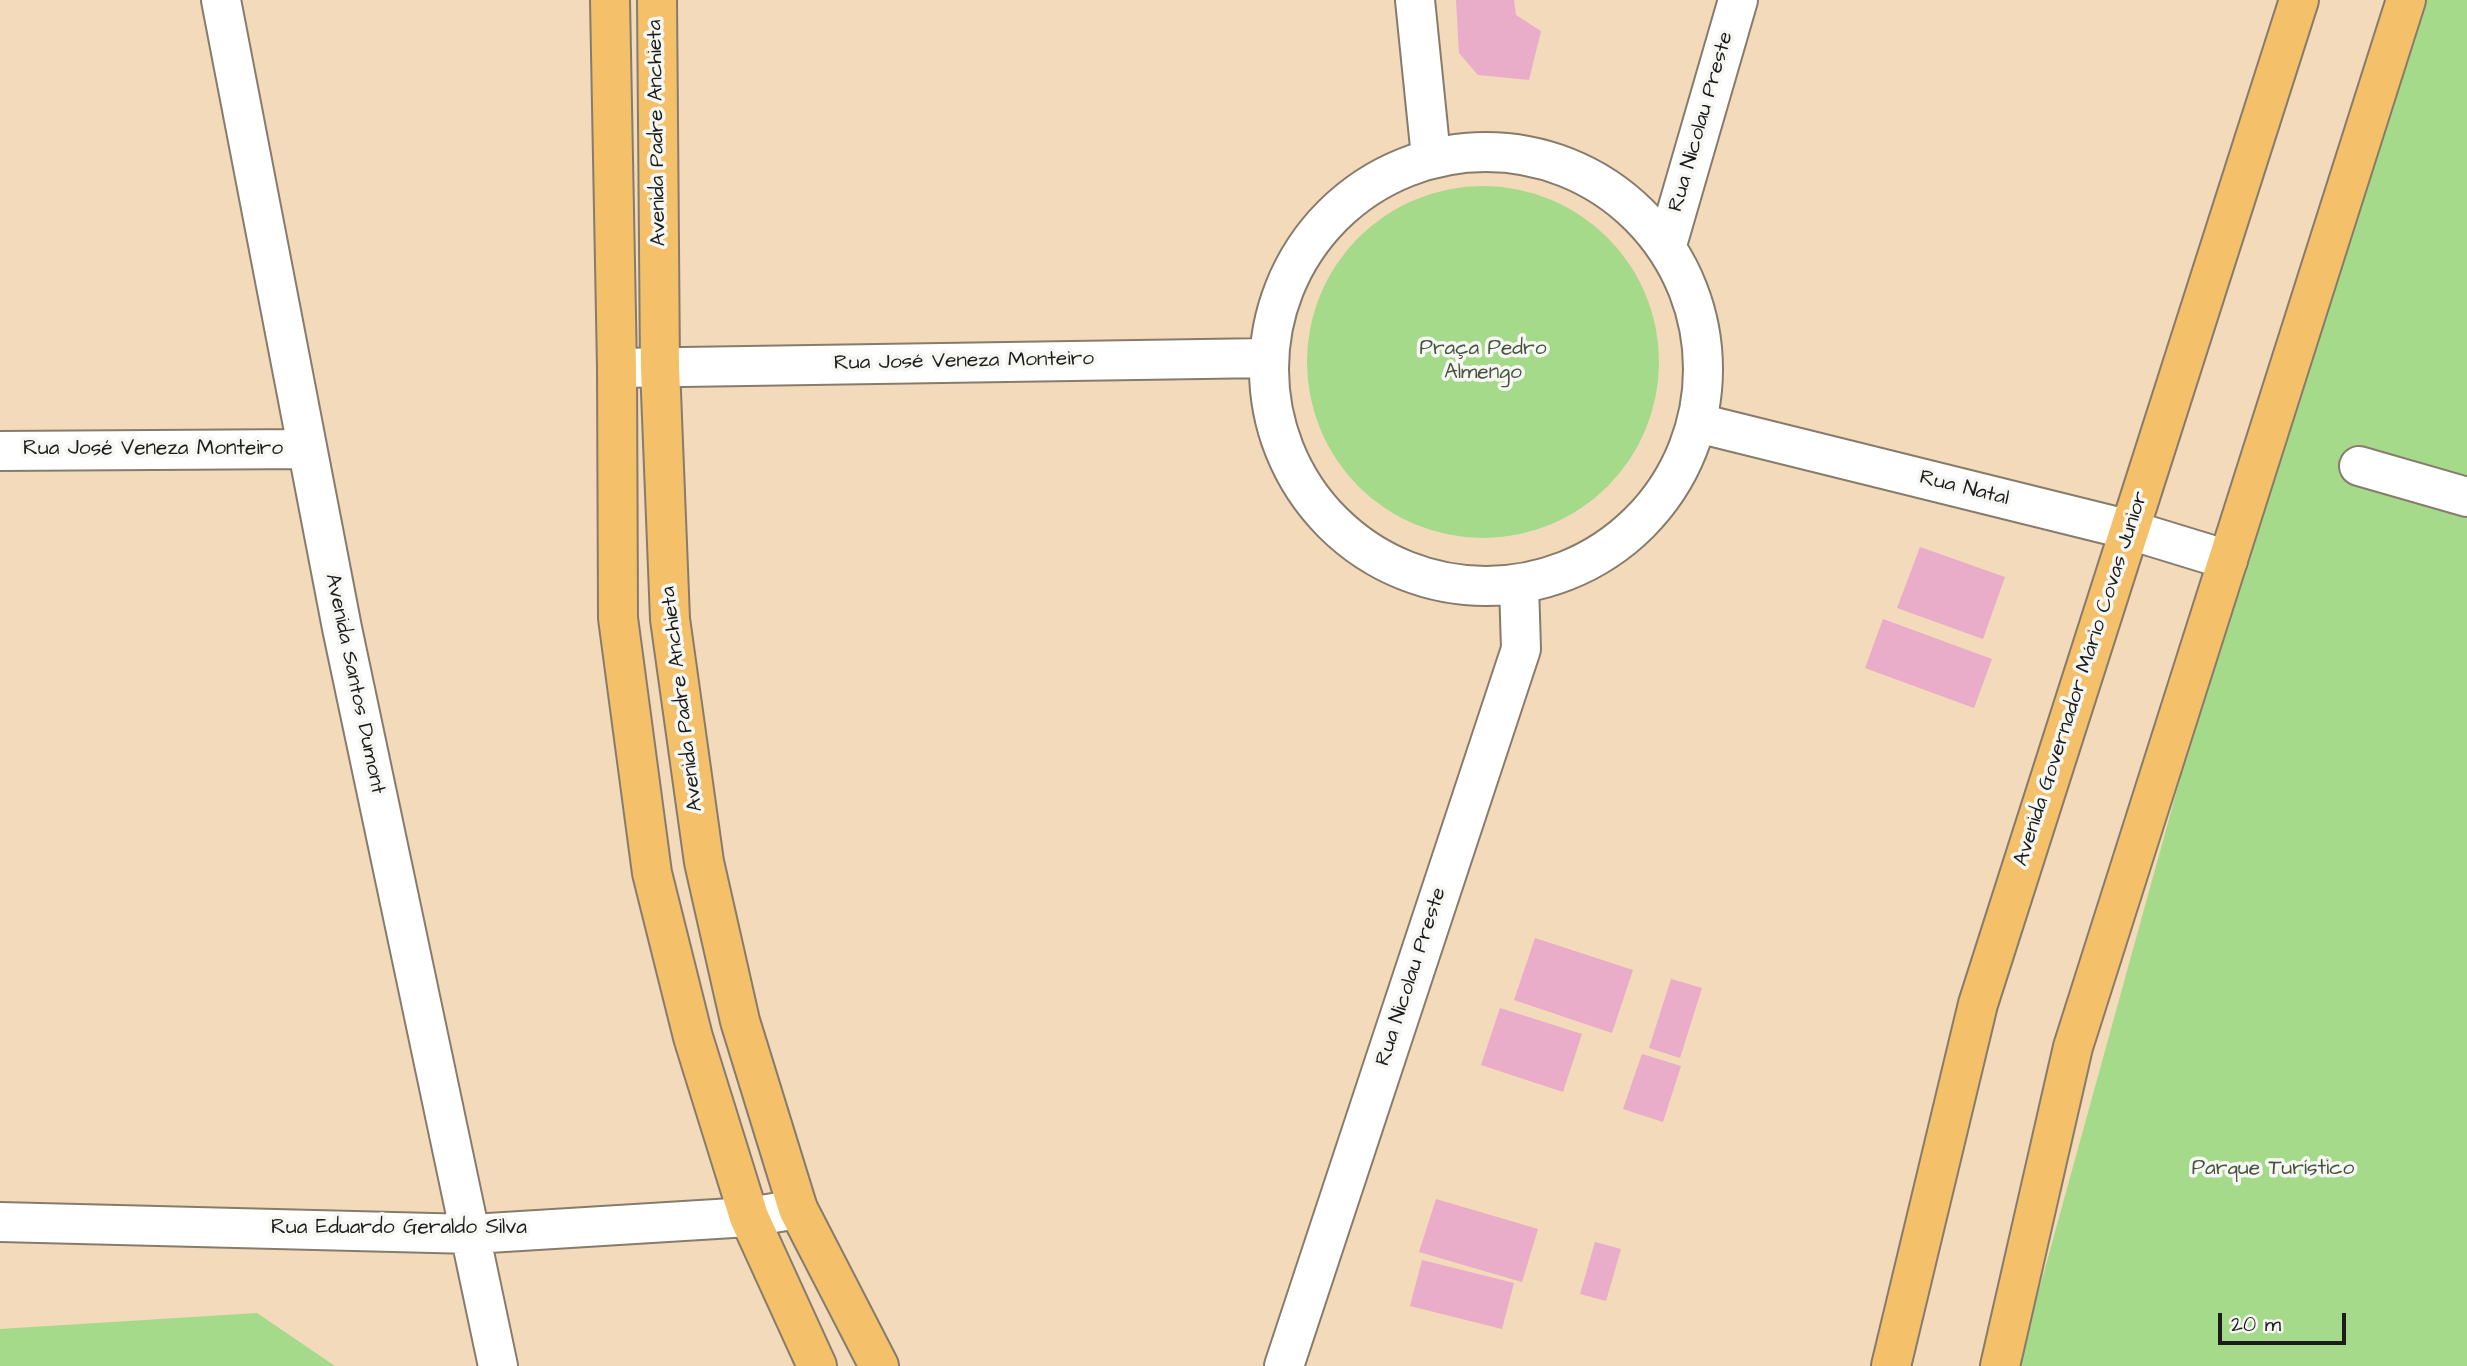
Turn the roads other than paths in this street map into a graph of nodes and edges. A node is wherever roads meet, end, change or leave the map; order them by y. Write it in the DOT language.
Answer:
graph roads {
  1 [pos="221,0"];
  2 [pos="610,0"];
  3 [pos="657,0"];
  4 [pos="1415,0"];
  5 [pos="1738,0"];
  6 [pos="2299,0"];
  7 [pos="2406,0"];
  8 [pos="1431,157"];
  9 [pos="1667,245"];
  10 [pos="1267,358"];
  11 [pos="660,367"];
  12 [pos="617,368"];
  13 [pos="1698,423"];
  14 [pos="306,449"];
  15 [pos="0,451"];
  16 [pos="2360,466"];
  17 [pos="2467,497"];
  18 [pos="2130,530"];
  19 [pos="2228,559"];
  20 [pos="1519,585"];
  21 [pos="798,1209"];
  22 [pos="749,1217"];
  23 [pos="0,1222"];
  24 [pos="472,1234"];
  25 [pos="498,1366"];
  26 [pos="817,1366"];
  27 [pos="879,1366"];
  28 [pos="1284,1366"];
  29 [pos="1891,1366"];
  30 [pos="2000,1366"];
  1 -- 14 [label="street, Avenida Santos Dumont"];
  2 -- 12 [label="main road"];
  3 -- 11 [label="main road, Avenida Padre Anchieta"];
  4 -- 8 [label="street"];
  5 -- 9 [label="street, Rua Nicolau Preste"];
  6 -- 18 [label="main road, Avenida Governador Mário Covas Junior"];
  7 -- 19 [label="main road"];
  8 -- 9 [label="street"];
  8 -- 10 [label="street"];
  9 -- 13 [label="street"];
  10 -- 11 [label="street, Rua José Veneza Monteiro"];
  10 -- 20 [label="street"];
  11 -- 12 [label="street, Rua José Veneza Monteiro"];
  11 -- 21 [label="main road, Avenida Padre Anchieta"];
  12 -- 22 [label="main road"];
  13 -- 18 [label="street, Rua Natal"];
  13 -- 20 [label="street"];
  14 -- 15 [label="street, Rua José Veneza Monteiro"];
  14 -- 24 [label="street, Avenida Santos Dumont"];
  16 -- 17 [label="street"];
  18 -- 19 [label="street, Rua Natal"];
  18 -- 29 [label="main road, Avenida Governador Mário Covas Junior"];
  19 -- 30 [label="main road"];
  20 -- 28 [label="street, Rua Nicolau Preste"];
  21 -- 22 [label="street, Rua Eduardo Geraldo Silva"];
  21 -- 27 [label="main road, Avenida Padre Anchieta"];
  22 -- 24 [label="street, Rua Eduardo Geraldo Silva"];
  22 -- 26 [label="main road"];
  23 -- 24 [label="street, Rua Eduardo Geraldo Silva"];
  24 -- 25 [label="street, Avenida Santos Dumont"];
}
